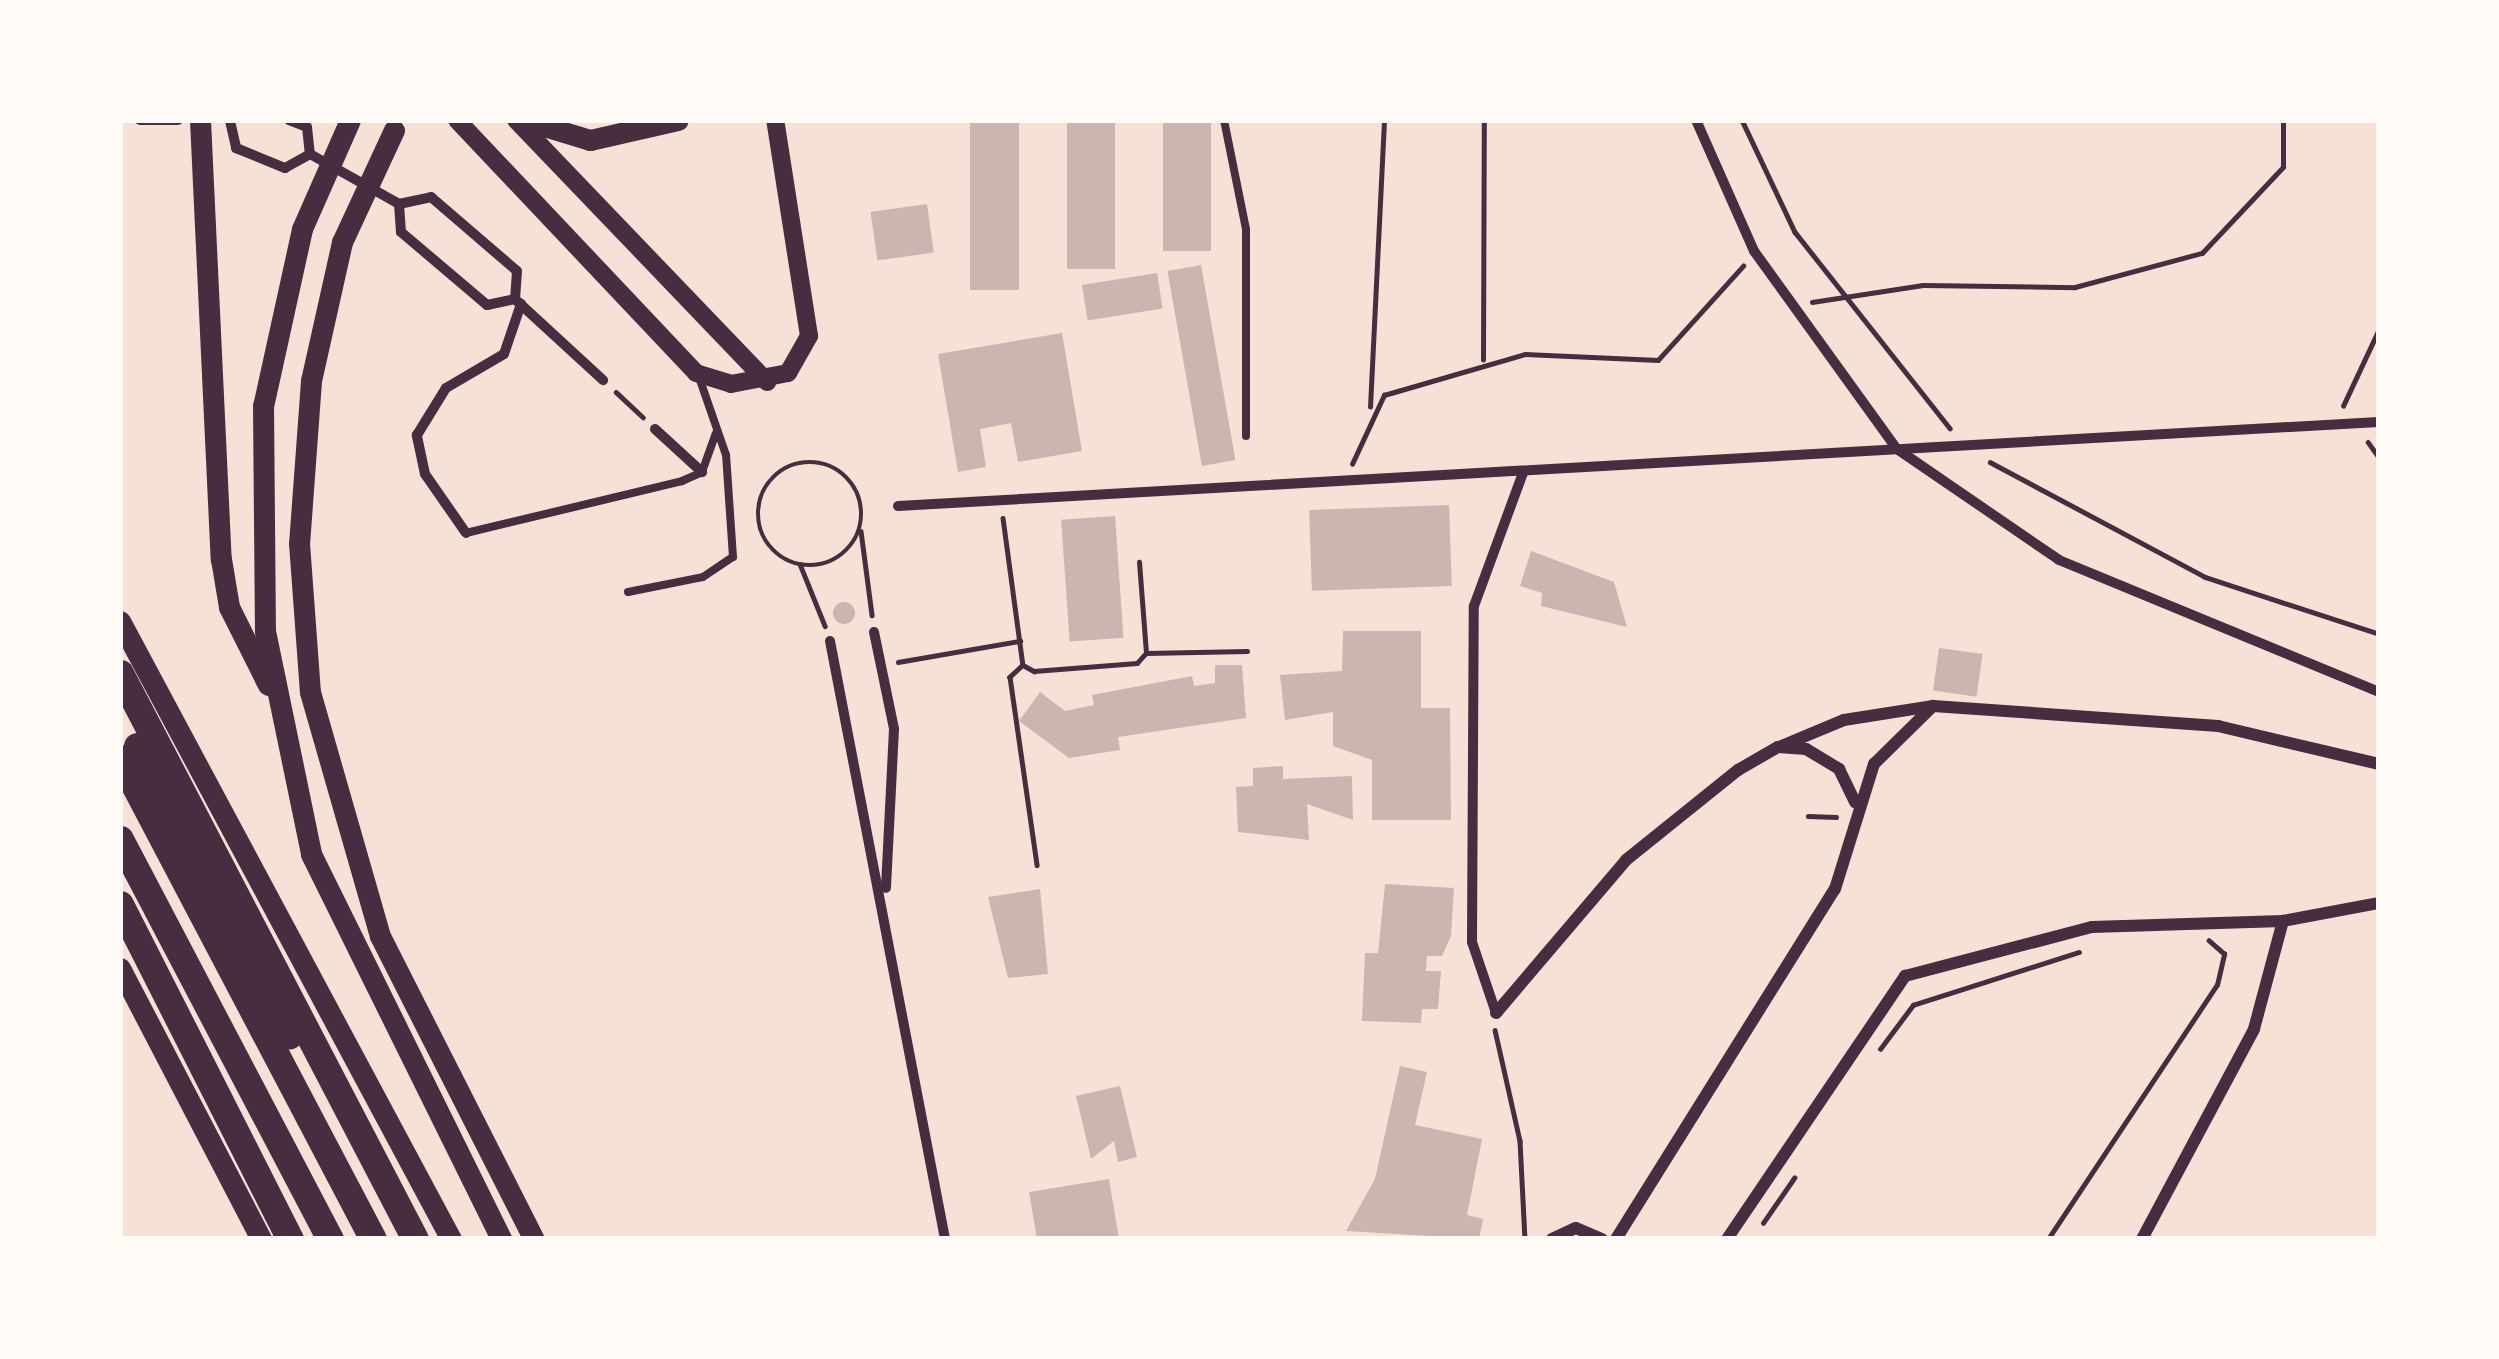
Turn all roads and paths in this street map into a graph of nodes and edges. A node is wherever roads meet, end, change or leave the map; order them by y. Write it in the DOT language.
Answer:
graph roads {
  1 [pos="140,120"];
  2 [pos="178,120"];
  3 [pos="200,120"];
  4 [pos="230,120"];
  5 [pos="290,120"];
  6 [pos="350,120"];
  7 [pos="457,120"];
  8 [pos="520,120"];
  9 [pos="678,120"];
  10 [pos="776,120"];
  11 [pos="1224,120"];
  12 [pos="1384,120"];
  13 [pos="1484,120"];
  14 [pos="1696,120"];
  15 [pos="2283,120"];
  16 [pos="394,130"];
  17 [pos="310,154"];
  18 [pos="399,204"];
  19 [pos="1754,251"];
  20 [pos="518,302"];
  21 [pos="1789,306"];
  22 [pos="2379,329"];
  23 [pos="1484,360"];
  24 [pos="696,374"];
  25 [pos="604,380"];
  26 [pos="767,382"];
  27 [pos="1370,409"];
  28 [pos="2379,422"];
  29 [pos="2334,424"];
  30 [pos="656,429"];
  31 [pos="716,429"];
  32 [pos="1246,436"];
  33 [pos="1897,448"];
  34 [pos="702,472"];
  35 [pos="1523,473"];
  36 [pos="1346,483"];
  37 [pos="1000,501"];
  38 [pos="898,506"];
  39 [pos="860,528"];
  40 [pos="466,533"];
  41 [pos="1139,562"];
  42 [pos="800,564"];
  43 [pos="628,592"];
  44 [pos="120,621"];
  45 [pos="874,632"];
  46 [pos="830,641"];
  47 [pos="1020,641"];
  48 [pos="1247,651"];
  49 [pos="1146,653"];
  50 [pos="1023,664"];
  51 [pos="881,665"];
  52 [pos="120,673"];
  53 [pos="2379,692"];
  54 [pos="274,694"];
  55 [pos="1933,706"];
  56 [pos="120,711"];
  57 [pos="1778,747"];
  58 [pos="120,758"];
  59 [pos="2379,764"];
  60 [pos="1855,810"];
  61 [pos="1808,816"];
  62 [pos="120,839"];
  63 [pos="120,866"];
  64 [pos="1037,866"];
  65 [pos="886,903"];
  66 [pos="2379,903"];
  67 [pos="120,904"];
  68 [pos="2283,921"];
  69 [pos="2197,931"];
  70 [pos="2098,945"];
  71 [pos="120,968"];
  72 [pos="1496,1013"];
  73 [pos="1873,1059"];
  74 [pos="1801,1164"];
  75 [pos="382,1205"];
  76 [pos="256,1234"];
  77 [pos="290,1239"];
  78 [pos="317,1239"];
  79 [pos="330,1239"];
  80 [pos="373,1239"];
  81 [pos="401,1239"];
  82 [pos="415,1239"];
  83 [pos="426,1239"];
  84 [pos="451,1239"];
  85 [pos="501,1239"];
  86 [pos="534,1239"];
  87 [pos="944,1239"];
  88 [pos="1525,1239"];
  89 [pos="1552,1239"];
  90 [pos="1602,1239"];
  91 [pos="1616,1239"];
  92 [pos="1727,1239"];
  93 [pos="1746,1239"];
  94 [pos="2048,1239"];
  95 [pos="2142,1239"];
  1 -- 2 [label="street"];
  3 -- 54 [label="main road"];
  4 -- 17 [label="street"];
  5 -- 17 [label="street"];
  6 -- 54 [label="main road"];
  7 -- 24 [label="street"];
  8 -- 9 [label="main road"];
  8 -- 26 [label="street"];
  10 -- 26 [label="street"];
  11 -- 32 [label="lane"];
  12 -- 27 [label="path"];
  13 -- 23 [label="path"];
  14 -- 19 [label="street"];
  15 -- 21 [label="path"];
  16 -- 86 [label="main road"];
  17 -- 18 [label="street"];
  18 -- 20 [label="street"];
  18 -- 20 [label="street"];
  19 -- 21 [label="street"];
  19 -- 23 [label="path"];
  20 -- 25 [label="street"];
  20 -- 40 [label="street"];
  21 -- 33 [label="street"];
  22 -- 29 [label="path"];
  23 -- 27 [label="path"];
  24 -- 26 [label="street"];
  24 -- 31 [label="lane"];
  25 -- 30 [label="path"];
  27 -- 36 [label="path"];
  28 -- 29 [label="street"];
  29 -- 33 [label="street"];
  30 -- 34 [label="street"];
  31 -- 34 [label="lane"];
  31 -- 43 [label="lane"];
  33 -- 35 [label="street"];
  33 -- 53 [label="street"];
  34 -- 40 [label="lane"];
  35 -- 36 [label="street"];
  35 -- 72 [label="street"];
  36 -- 37 [label="street"];
  37 -- 38 [label="street"];
  37 -- 47 [label="path"];
  39 -- 42 [label="path"];
  39 -- 42 [label="path"];
  39 -- 45 [label="path"];
  41 -- 49 [label="path"];
  42 -- 46 [label="path"];
  44 -- 84 [label="main road"];
  45 -- 51 [label="street"];
  46 -- 65 [label="street"];
  47 -- 50 [label="path"];
  47 -- 51 [label="path"];
  48 -- 49 [label="path"];
  49 -- 50 [label="path"];
  50 -- 64 [label="path"];
  51 -- 65 [label="street"];
  52 -- 82 [label="highway"];
  54 -- 85 [label="main road"];
  55 -- 57 [label="street"];
  55 -- 59 [label="street"];
  55 -- 60 [label="street"];
  56 -- 75 [label="highway"];
  57 -- 60 [label="street"];
  57 -- 72 [label="street"];
  58 -- 80 [label="highway"];
  60 -- 61 [label="path"];
  60 -- 91 [label="street"];
  62 -- 79 [label="highway"];
  63 -- 78 [label="highway"];
  65 -- 87 [label="street"];
  66 -- 68 [label="street"];
  67 -- 77 [label="highway"];
  68 -- 92 [label="street"];
  68 -- 95 [label="street"];
  69 -- 94 [label="path"];
  70 -- 73 [label="path"];
  71 -- 76 [label="main road"];
  72 -- 88 [label="path"];
  74 -- 93 [label="path"];
  75 -- 81 [label="highway"];
  75 -- 83 [label="highway"];
  89 -- 90 [label="street"];
}
